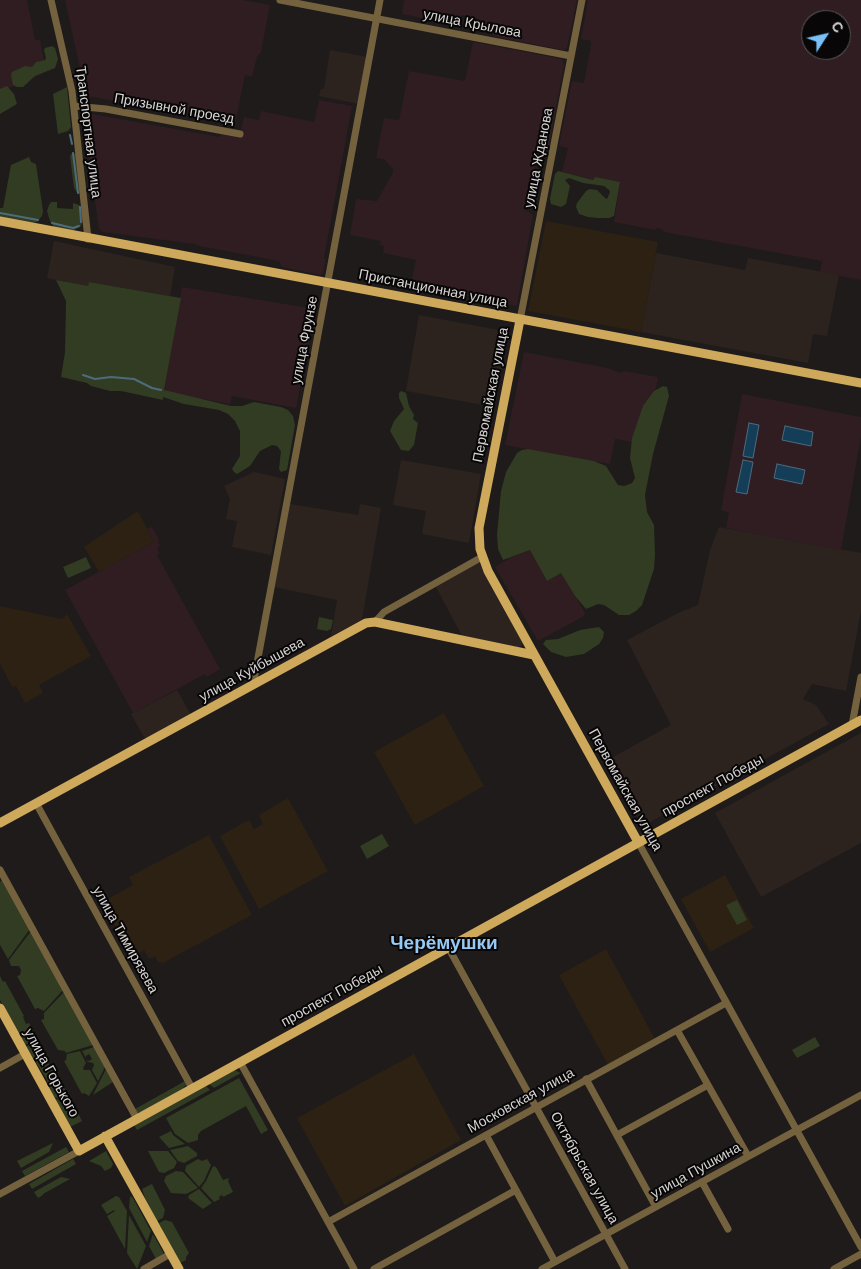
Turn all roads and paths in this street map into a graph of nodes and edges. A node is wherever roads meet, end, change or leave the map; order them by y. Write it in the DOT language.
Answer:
graph roads {
  1 [pos="51,0"];
  2 [pos="280,0"];
  3 [pos="380,0"];
  4 [pos="582,0"];
  5 [pos="377,18"];
  6 [pos="571,56"];
  7 [pos="74,106"];
  8 [pos="240,134"];
  9 [pos="0,221"];
  10 [pos="88,239"];
  11 [pos="329,284"];
  12 [pos="520,320"];
  13 [pos="861,383"];
  14 [pos="482,557"];
  15 [pos="375,622"];
  16 [pos="534,655"];
  17 [pos="861,677"];
  18 [pos="253,684"];
  19 [pos="861,720"];
  20 [pos="852,725"];
  21 [pos="36,804"];
  22 [pos="0,823"];
  23 [pos="638,842"];
  24 [pos="0,870"];
  25 [pos="448,947"];
  26 [pos="726,1003"];
  27 [pos="0,1008"];
  28 [pos="677,1030"];
  29 [pos="25,1054"];
  30 [pos="240,1062"];
  31 [pos="0,1068"];
  32 [pos="586,1080"];
  33 [pos="708,1085"];
  34 [pos="192,1088"];
  35 [pos="861,1094"];
  36 [pos="537,1107"];
  37 [pos="135,1116"];
  38 [pos="796,1130"];
  39 [pos="486,1135"];
  40 [pos="617,1135"];
  41 [pos="105,1136"];
  42 [pos="79,1151"];
  43 [pos="748,1156"];
  44 [pos="702,1182"];
  45 [pos="516,1190"];
  46 [pos="0,1194"];
  47 [pos="656,1207"];
  48 [pos="328,1222"];
  49 [pos="728,1229"];
  50 [pos="606,1234"];
  51 [pos="861,1247"];
  52 [pos="170,1254"];
  53 [pos="861,1254"];
  54 [pos="556,1262"];
  55 [pos="377,1267"];
  56 [pos="144,1269"];
  57 [pos="178,1269"];
  58 [pos="354,1269"];
  59 [pos="542,1269"];
  60 [pos="625,1269"];
  61 [pos="834,1269"];
  1 -- 7 [label="street, Транспортная улица"];
  2 -- 5 [label="street, улица Крылова"];
  3 -- 5 [label="street, улица Фрунзе"];
  4 -- 6 [label="street, улица Жданова"];
  5 -- 6 [label="street, улица Крылова"];
  5 -- 11 [label="street, улица Фрунзе"];
  6 -- 12 [label="street, улица Жданова"];
  7 -- 8 [label="street, Призывной проезд"];
  7 -- 10 [label="street, Транспортная улица"];
  9 -- 10 [label="main road, Пристанционная улица"];
  10 -- 11 [label="main road, Пристанционная улица"];
  11 -- 12 [label="main road, Пристанционная улица"];
  11 -- 18 [label="street, улица Фрунзе"];
  12 -- 13 [label="main road, Пристанционная улица"];
  12 -- 14 [label="main road, Первомайская улица"];
  14 -- 15 [label="street"];
  14 -- 16 [label="main road, Первомайская улица"];
  15 -- 16 [label="main road, улица Куйбышева"];
  15 -- 18 [label="main road, улица Куйбышева"];
  16 -- 23 [label="main road, Первомайская улица"];
  17 -- 20 [label="street"];
  18 -- 21 [label="main road, улица Куйбышева"];
  19 -- 20 [label="main road, проспект Победы"];
  20 -- 23 [label="main road, проспект Победы"];
  21 -- 22 [label="main road, улица Куйбышева"];
  21 -- 34 [label="street, улица Тимирязева"];
  23 -- 25 [label="main road, проспект Победы"];
  23 -- 26 [label="street, Первомайская улица"];
  24 -- 37 [label="street"];
  25 -- 30 [label="main road, проспект Победы"];
  25 -- 36 [label="street, Октябрьская улица"];
  26 -- 28 [label="street, Московская улица"];
  26 -- 38 [label="street, Первомайская улица"];
  27 -- 29 [label="main road, улица Горького"];
  28 -- 32 [label="street, Московская улица"];
  28 -- 33 [label="street"];
  29 -- 31 [label="street"];
  29 -- 42 [label="main road, улица Горького"];
  30 -- 34 [label="main road, проспект Победы"];
  30 -- 48 [label="street"];
  32 -- 36 [label="street, Московская улица"];
  32 -- 40 [label="street"];
  33 -- 40 [label="street"];
  33 -- 43 [label="street"];
  34 -- 37 [label="main road, проспект Победы"];
  35 -- 38 [label="street, улица Пушкина"];
  36 -- 39 [label="street, Московская улица"];
  36 -- 50 [label="street, Октябрьская улица"];
  37 -- 41 [label="main road, проспект Победы"];
  38 -- 43 [label="street, улица Пушкина"];
  38 -- 51 [label="street, Первомайская улица"];
  39 -- 45 [label="street"];
  39 -- 48 [label="street, Московская улица"];
  40 -- 47 [label="street"];
  41 -- 42 [label="main road, проспект Победы"];
  41 -- 52 [label="main road"];
  42 -- 46 [label="street, проспект Победы"];
  43 -- 44 [label="street, улица Пушкина"];
  44 -- 47 [label="street, улица Пушкина"];
  44 -- 49 [label="street"];
  45 -- 54 [label="street"];
  45 -- 55 [label="street"];
  47 -- 50 [label="street, улица Пушкина"];
  48 -- 58 [label="street"];
  50 -- 54 [label="street, улица Пушкина"];
  50 -- 60 [label="street, Октябрьская улица"];
  52 -- 56 [label="street"];
  52 -- 57 [label="main road"];
  53 -- 61 [label="street"];
  54 -- 59 [label="street, улица Пушкина"];
}
